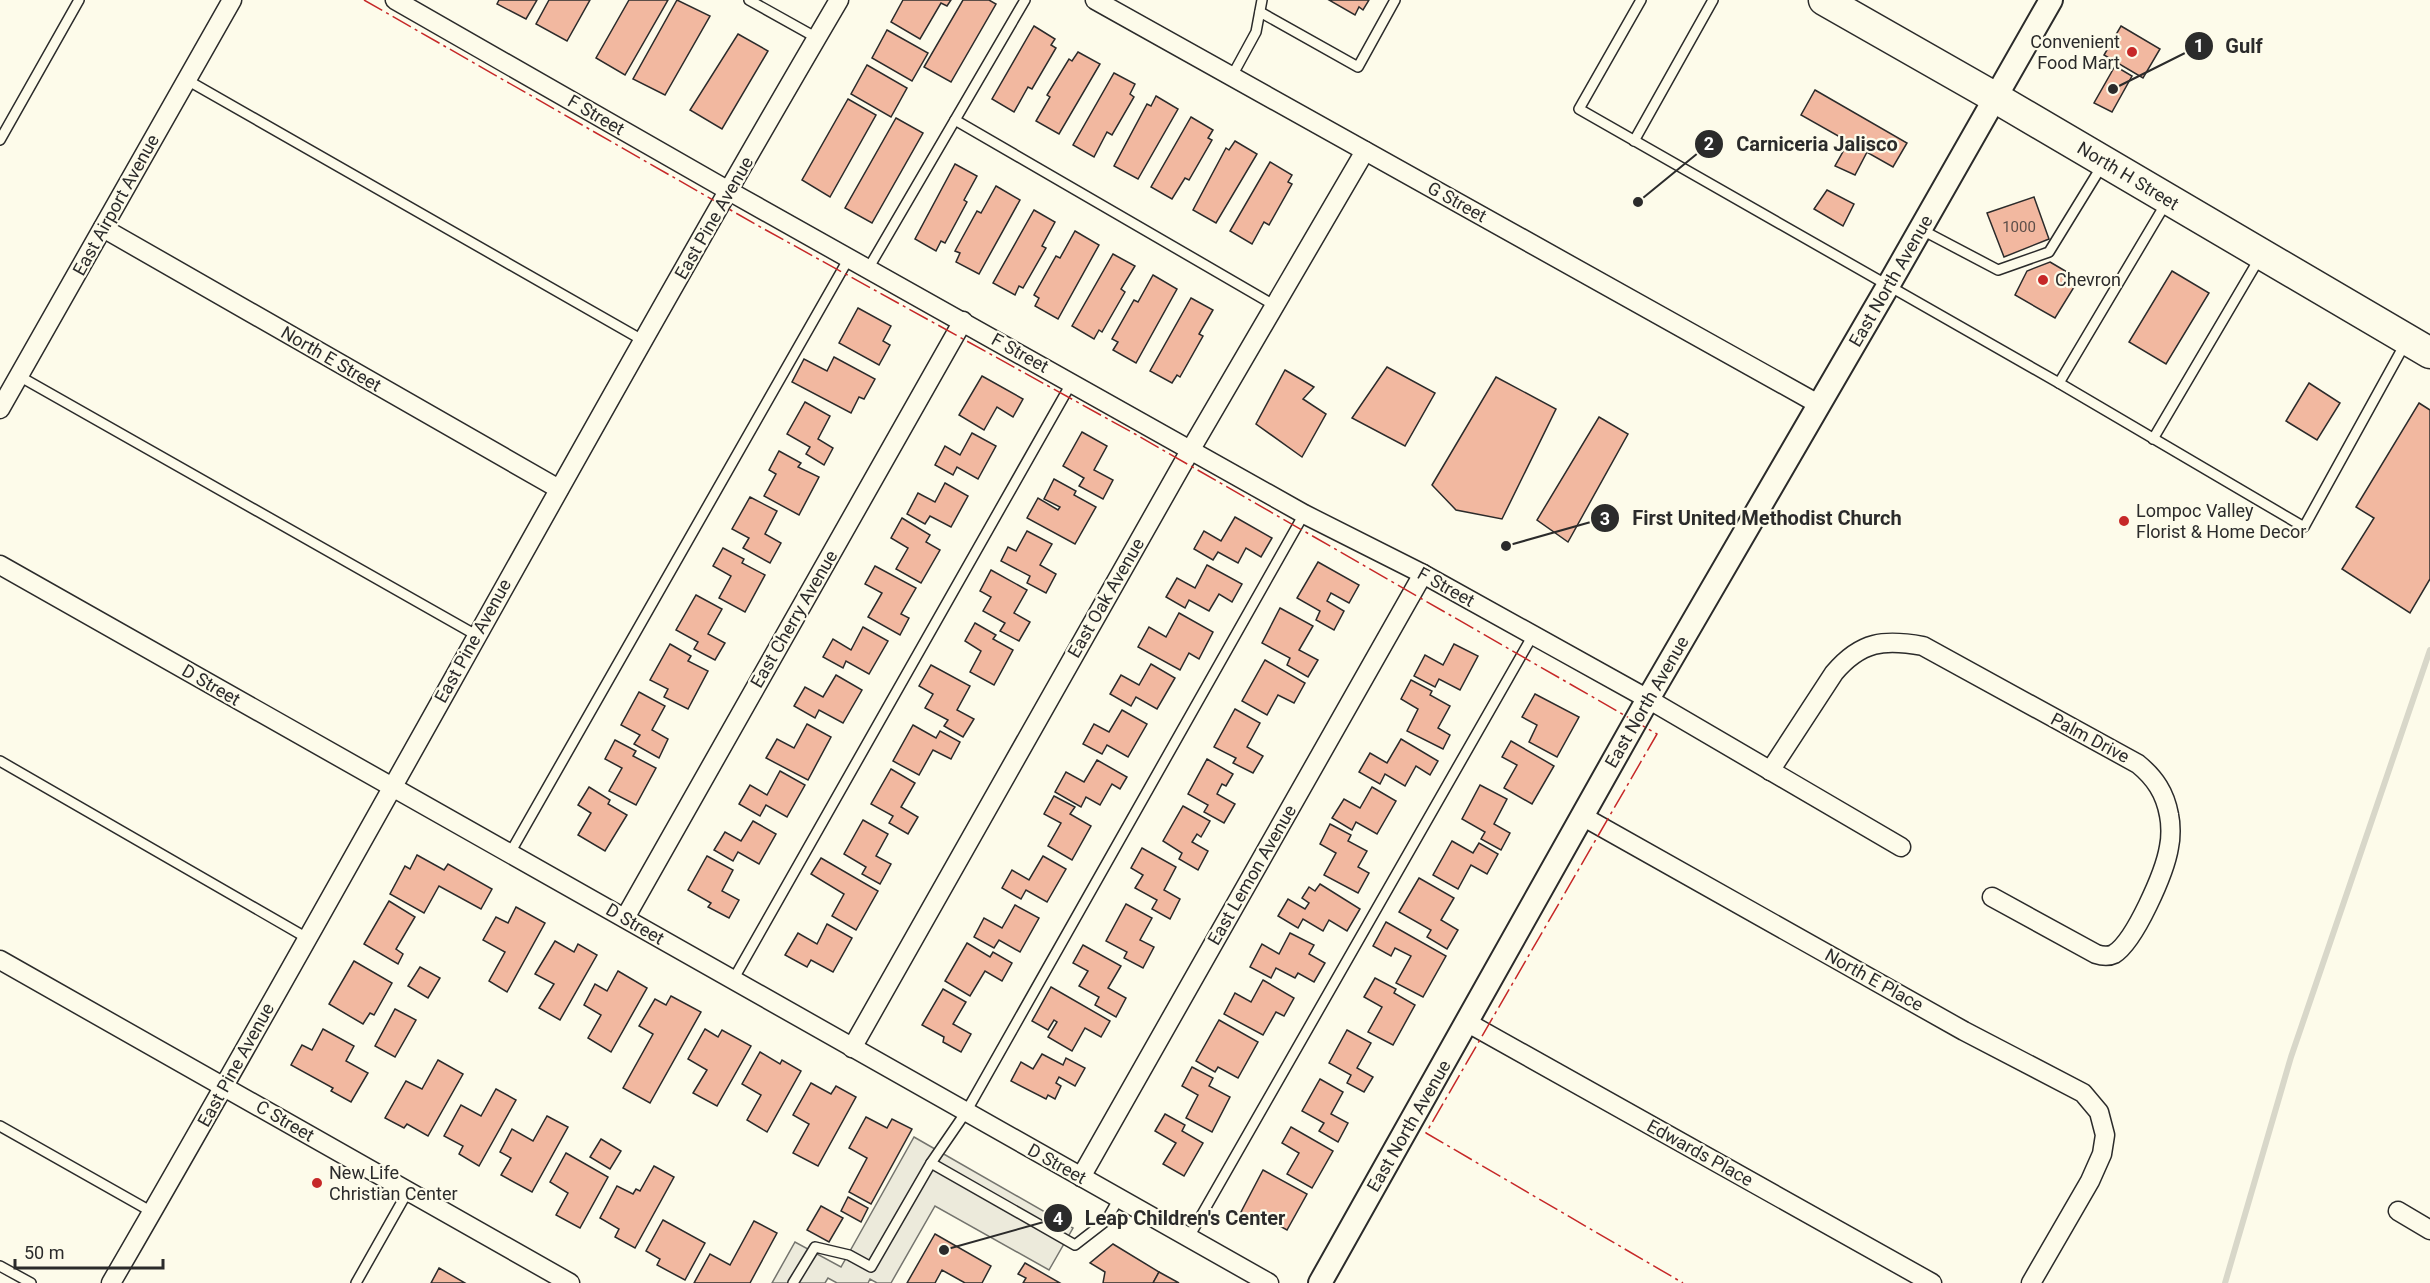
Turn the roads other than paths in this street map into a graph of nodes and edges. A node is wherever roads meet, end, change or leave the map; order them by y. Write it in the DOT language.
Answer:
graph roads {
  1 [pos="79,0"];
  2 [pos="232,0"];
  3 [pos="395,0"];
  4 [pos="748,0"];
  5 [pos="839,0"];
  6 [pos="1025,0"];
  7 [pos="1095,0"];
  8 [pos="1262,0"];
  9 [pos="1395,0"];
  10 [pos="1641,0"];
  11 [pos="1713,0"];
  12 [pos="1824,0"];
  13 [pos="2051,0"];
  14 [pos="1260,12"];
  15 [pos="817,38"];
  16 [pos="1232,76"];
  17 [pos="187,80"];
  18 [pos="1996,98"];
  19 [pos="955,120"];
  20 [pos="0,140"];
  21 [pos="1634,141"];
  22 [pos="1365,151"];
  23 [pos="2104,162"];
  24 [pos="729,191"];
  25 [pos="2168,199"];
  26 [pos="103,228"];
  27 [pos="1921,229"];
  28 [pos="2262,254"];
  29 [pos="849,258"];
  30 [pos="868,269"];
  31 [pos="1888,286"];
  32 [pos="1274,306"];
  33 [pos="963,321"];
  34 [pos="644,341"];
  35 [pos="2419,346"];
  36 [pos="19,376"];
  37 [pos="1072,382"];
  38 [pos="2059,383"];
  39 [pos="1820,405"];
  40 [pos="0,409"];
  41 [pos="2153,439"];
  42 [pos="1191,449"];
  43 [pos="559,489"];
  44 [pos="1304,514"];
  45 [pos="0,565"];
  46 [pos="1423,574"];
  47 [pos="1533,634"];
  48 [pos="476,635"];
  49 [pos="1648,699"];
  50 [pos="0,761"];
  51 [pos="1770,771"];
  52 [pos="392,787"];
  53 [pos="1582,816"];
  54 [pos="1901,847"];
  55 [pos="510,853"];
  56 [pos="1992,897"];
  57 [pos="625,918"];
  58 [pos="307,938"];
  59 [pos="0,960"];
  60 [pos="733,980"];
  61 [pos="1468,1023"];
  62 [pos="852,1048"];
  63 [pos="224,1086"];
  64 [pos="966,1112"];
  65 [pos="0,1126"];
  66 [pos="931,1163"];
  67 [pos="1081,1177"];
  68 [pos="408,1191"];
  69 [pos="1119,1198"];
  70 [pos="2398,1211"];
  71 [pos="152,1212"];
  72 [pos="2430,1230"];
  73 [pos="1189,1237"];
  74 [pos="0,1266"];
  75 [pos="31,1283"];
  76 [pos="111,1283"];
  77 [pos="356,1283"];
  78 [pos="570,1283"];
  79 [pos="793,1283"];
  80 [pos="1269,1283"];
  81 [pos="1320,1283"];
  82 [pos="1932,1283"];
  83 [pos="2031,1283"];
  1 -- 20 [label="lane"];
  2 -- 17 [label="street, East Airport Avenue"];
  3 -- 24 [label="street, F Street"];
  4 -- 15 [label="lane"];
  5 -- 15 [label="street, East Pine Avenue"];
  6 -- 19 [label="lane"];
  7 -- 16 [label="street, G Street"];
  8 -- 14 [label="lane"];
  9 -- 14 [label="lane"];
  10 -- 21 [label="lane"];
  11 -- 21 [label="lane"];
  12 -- 18 [label="highway, North H Street"];
  13 -- 18 [label="street, East North Avenue"];
  14 -- 16 [label="lane"];
  15 -- 24 [label="street, East Pine Avenue"];
  16 -- 22 [label="street, G Street"];
  17 -- 26 [label="street, East Airport Avenue"];
  17 -- 34 [label="lane"];
  18 -- 23 [label="highway, North H Street"];
  18 -- 27 [label="street, East North Avenue"];
  19 -- 30 [label="lane"];
  19 -- 32 [label="lane"];
  21 -- 31 [label="lane"];
  22 -- 32 [label="street, East Oak Avenue"];
  22 -- 39 [label="street, G Street"];
  23 -- 25 [label="highway, North H Street"];
  23 -- 27 [label="lane"];
  24 -- 29 [label="street, F Street"];
  24 -- 34 [label="street, East Pine Avenue"];
  25 -- 28 [label="highway, North H Street"];
  25 -- 38 [label="lane"];
  26 -- 36 [label="street, East Airport Avenue"];
  26 -- 43 [label="street, North E Street"];
  27 -- 31 [label="street, East North Avenue"];
  28 -- 35 [label="highway, North H Street"];
  28 -- 41 [label="lane"];
  29 -- 30 [label="street, F Street"];
  29 -- 55 [label="lane"];
  30 -- 33 [label="street, F Street"];
  31 -- 38 [label="lane"];
  31 -- 39 [label="street, East North Avenue"];
  32 -- 42 [label="street, East Oak Avenue"];
  33 -- 37 [label="street, F Street"];
  33 -- 57 [label="street, East Cherry Avenue"];
  34 -- 43 [label="street, East Pine Avenue"];
  35 -- 41 [label="lane"];
  36 -- 40 [label="street, East Airport Avenue"];
  36 -- 48 [label="lane"];
  37 -- 42 [label="street, F Street"];
  37 -- 60 [label="lane"];
  38 -- 41 [label="lane"];
  39 -- 49 [label="street, East North Avenue"];
  42 -- 44 [label="street, F Street"];
  42 -- 62 [label="street, East Oak Avenue"];
  43 -- 48 [label="street, East Pine Avenue"];
  44 -- 46 [label="street, F Street"];
  44 -- 64 [label="lane"];
  45 -- 52 [label="street, D Street"];
  46 -- 47 [label="street, F Street"];
  46 -- 67 [label="street, East Lemon Avenue"];
  47 -- 49 [label="street, F Street"];
  47 -- 73 [label="lane"];
  48 -- 52 [label="street, East Pine Avenue"];
  49 -- 51 [label="street"];
  49 -- 53 [label="street, East North Avenue"];
  50 -- 58 [label="lane"];
  51 -- 54 [label="street"];
  51 -- 56 [label="street, Palm Drive"];
  52 -- 55 [label="street, D Street"];
  52 -- 58 [label="street, East Pine Avenue"];
  53 -- 61 [label="street, East North Avenue"];
  53 -- 83 [label="street, North E Place"];
  55 -- 57 [label="street, D Street"];
  57 -- 60 [label="street, D Street"];
  58 -- 63 [label="street, East Pine Avenue"];
  59 -- 63 [label="street, C Street"];
  60 -- 62 [label="street, D Street"];
  61 -- 81 [label="street, East North Avenue"];
  61 -- 82 [label="street, Edwards Place"];
  62 -- 64 [label="street, D Street"];
  63 -- 68 [label="street, C Street"];
  63 -- 71 [label="street, East Pine Avenue"];
  64 -- 66 [label="lane"];
  64 -- 67 [label="street, D Street"];
  65 -- 71 [label="lane"];
  66 -- 69 [label="lane"];
  66 -- 79 [label="lane"];
  67 -- 69 [label="street, D Street"];
  68 -- 77 [label="lane"];
  68 -- 78 [label="street, C Street"];
  69 -- 73 [label="street, D Street"];
  70 -- 72 [label="street"];
  71 -- 76 [label="street, East Pine Avenue"];
  73 -- 80 [label="street, D Street"];
  74 -- 75 [label="lane"];
}
